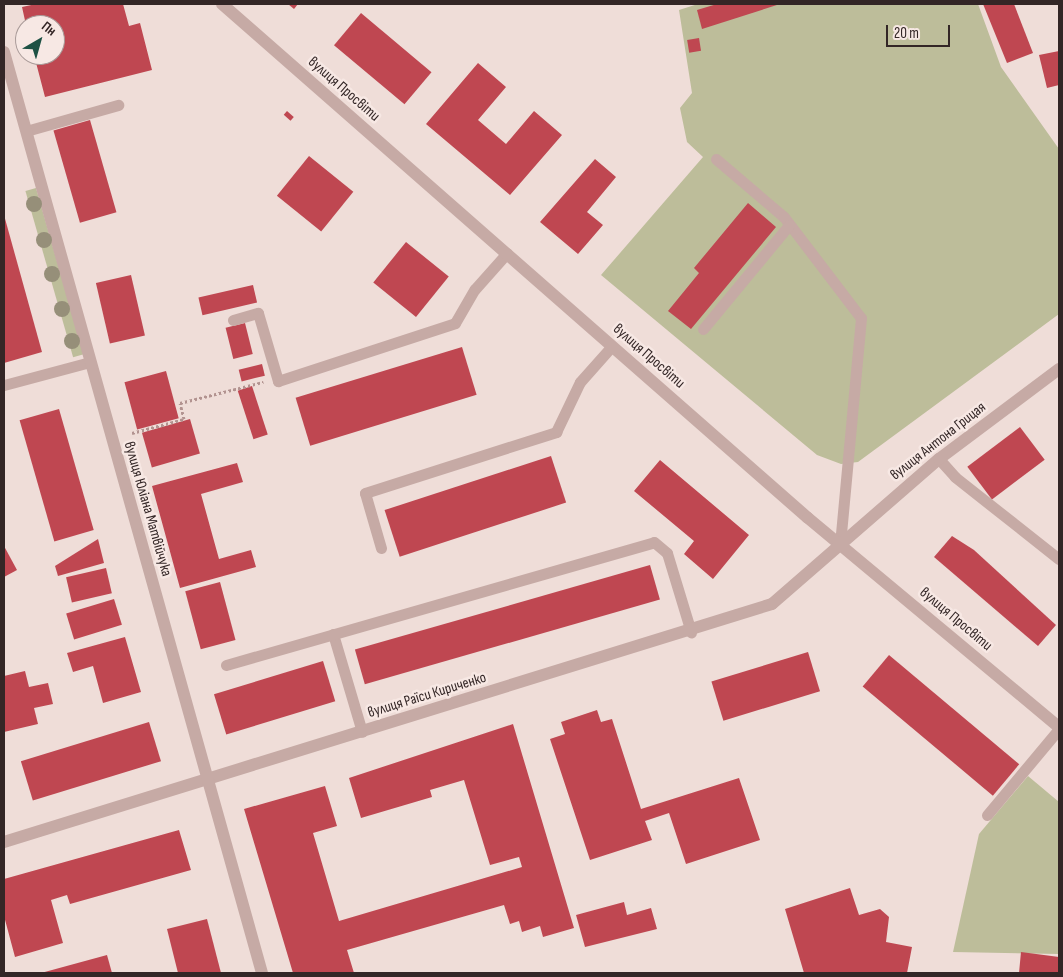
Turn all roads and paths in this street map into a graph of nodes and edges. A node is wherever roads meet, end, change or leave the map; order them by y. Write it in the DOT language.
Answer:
graph roads {
  1 [pos="222,4"];
  2 [pos="4,52"];
  3 [pos="118,105"];
  4 [pos="26,131"];
  5 [pos="716,159"];
  6 [pos="789,225"];
  7 [pos="507,253"];
  8 [pos="233,320"];
  9 [pos="703,329"];
  10 [pos="612,346"];
  11 [pos="90,362"];
  12 [pos="1059,369"];
  13 [pos="278,381"];
  14 [pos="4,385"];
  15 [pos="132,433"];
  16 [pos="939,458"];
  17 [pos="840,543"];
  18 [pos="381,548"];
  19 [pos="1059,559"];
  20 [pos="691,632"];
  21 [pos="333,634"];
  22 [pos="226,665"];
  23 [pos="1059,728"];
  24 [pos="362,732"];
  25 [pos="208,780"];
  26 [pos="988,815"];
  27 [pos="4,842"];
  28 [pos="262,973"];
  1 -- 7 [label="street, вулиця Просвіти"];
  2 -- 4 [label="street, вулиця Юліана Матвійчука"];
  3 -- 4 [label="lane"];
  4 -- 11 [label="street, вулиця Юліана Матвійчука"];
  5 -- 6 [label="lane"];
  6 -- 9 [label="lane"];
  6 -- 17 [label="lane"];
  7 -- 10 [label="street, вулиця Просвіти"];
  7 -- 13 [label="lane"];
  8 -- 13 [label="lane"];
  10 -- 17 [label="street, вулиця Просвіти"];
  10 -- 18 [label="lane"];
  11 -- 14 [label="lane"];
  11 -- 25 [label="street, вулиця Юліана Матвійчука"];
  12 -- 16 [label="street, вулиця Антона Грицая"];
  13 -- 15 [label="path"];
  16 -- 17 [label="street, вулиця Антона Грицая"];
  16 -- 19 [label="lane"];
  17 -- 20 [label="street, вулиця Раїси Кириченко"];
  17 -- 23 [label="street, вулиця Просвіти"];
  20 -- 21 [label="lane"];
  20 -- 24 [label="street, вулиця Раїси Кириченко"];
  21 -- 22 [label="lane"];
  21 -- 24 [label="lane"];
  23 -- 26 [label="lane"];
  24 -- 25 [label="street, вулиця Раїси Кириченко"];
  25 -- 27 [label="street, вулиця Раїси Кириченко"];
  25 -- 28 [label="street, вулиця Юліана Матвійчука"];
}
